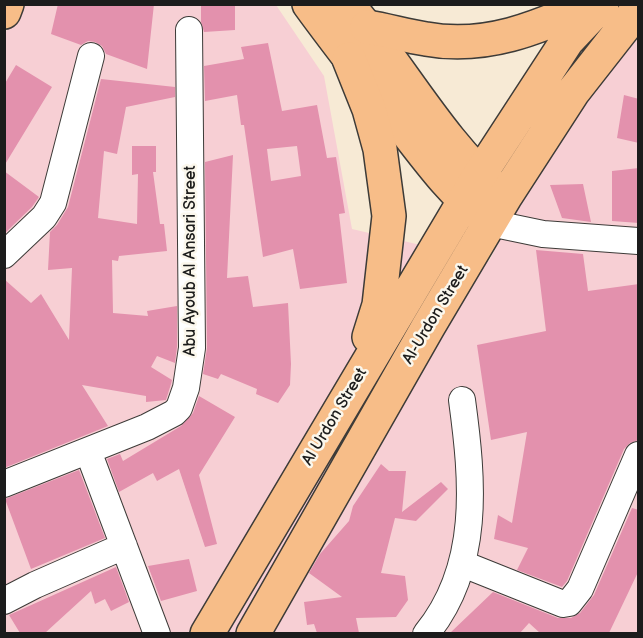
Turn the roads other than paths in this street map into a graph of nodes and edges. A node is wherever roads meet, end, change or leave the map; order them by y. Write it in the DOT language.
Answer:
graph roads {
  1 [pos="7,4"];
  2 [pos="309,4"];
  3 [pos="590,4"];
  4 [pos="602,4"];
  5 [pos="639,9"];
  6 [pos="4,12"];
  7 [pos="357,16"];
  8 [pos="189,30"];
  9 [pos="91,56"];
  10 [pos="349,59"];
  11 [pos="472,189"];
  12 [pos="498,210"];
  13 [pos="639,241"];
  14 [pos="4,255"];
  15 [pos="350,392"];
  16 [pos="462,400"];
  17 [pos="88,451"];
  18 [pos="639,455"];
  19 [pos="4,484"];
  20 [pos="124,546"];
  21 [pos="463,564"];
  22 [pos="4,601"];
  23 [pos="157,633"];
  24 [pos="207,633"];
  25 [pos="253,633"];
  26 [pos="426,633"];
  1 -- 6 [label="main road"];
  2 -- 10 [label="main road"];
  3 -- 7 [label="main road"];
  4 -- 11 [label="main road"];
  5 -- 12 [label="main road, Al-Urdon Street"];
  7 -- 11 [label="main road"];
  8 -- 17 [label="street, Abu Ayoub Al Ansari Street"];
  9 -- 14 [label="street"];
  10 -- 11 [label="main road"];
  10 -- 15 [label="main road"];
  11 -- 12 [label="main road"];
  11 -- 15 [label="main road, Al Urdon Street"];
  12 -- 13 [label="street"];
  12 -- 25 [label="main road, Al-Urdon Street"];
  15 -- 24 [label="main road, Al Urdon Street"];
  16 -- 21 [label="street"];
  17 -- 19 [label="street, Abu Ayoub Al Ansari Street"];
  17 -- 20 [label="street"];
  18 -- 21 [label="street"];
  20 -- 22 [label="street"];
  20 -- 23 [label="street"];
  21 -- 26 [label="street"];
}
